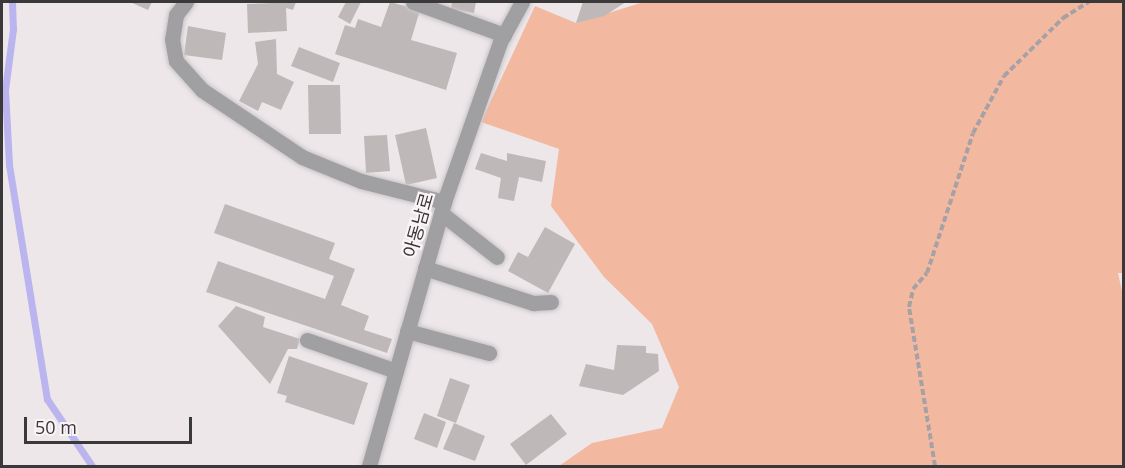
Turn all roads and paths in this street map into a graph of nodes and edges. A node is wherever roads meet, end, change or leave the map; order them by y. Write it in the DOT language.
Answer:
graph roads {
  1 [pos="186,2"];
  2 [pos="413,2"];
  3 [pos="522,2"];
  4 [pos="1089,2"];
  5 [pos="504,34"];
  6 [pos="442,208"];
  7 [pos="497,256"];
  8 [pos="425,268"];
  9 [pos="551,302"];
  10 [pos="407,331"];
  11 [pos="307,340"];
  12 [pos="489,353"];
  13 [pos="396,371"];
  14 [pos="369,466"];
  15 [pos="935,466"];
  1 -- 6 [label="street"];
  2 -- 5 [label="street"];
  3 -- 5 [label="street, 아동남로"];
  4 -- 15 [label="path"];
  5 -- 6 [label="street, 아동남로"];
  6 -- 7 [label="street"];
  6 -- 8 [label="street, 아동남로"];
  8 -- 9 [label="street"];
  8 -- 10 [label="street, 아동남로"];
  10 -- 12 [label="street"];
  10 -- 13 [label="street, 아동남로"];
  11 -- 13 [label="street"];
  13 -- 14 [label="street, 아동남로"];
}
